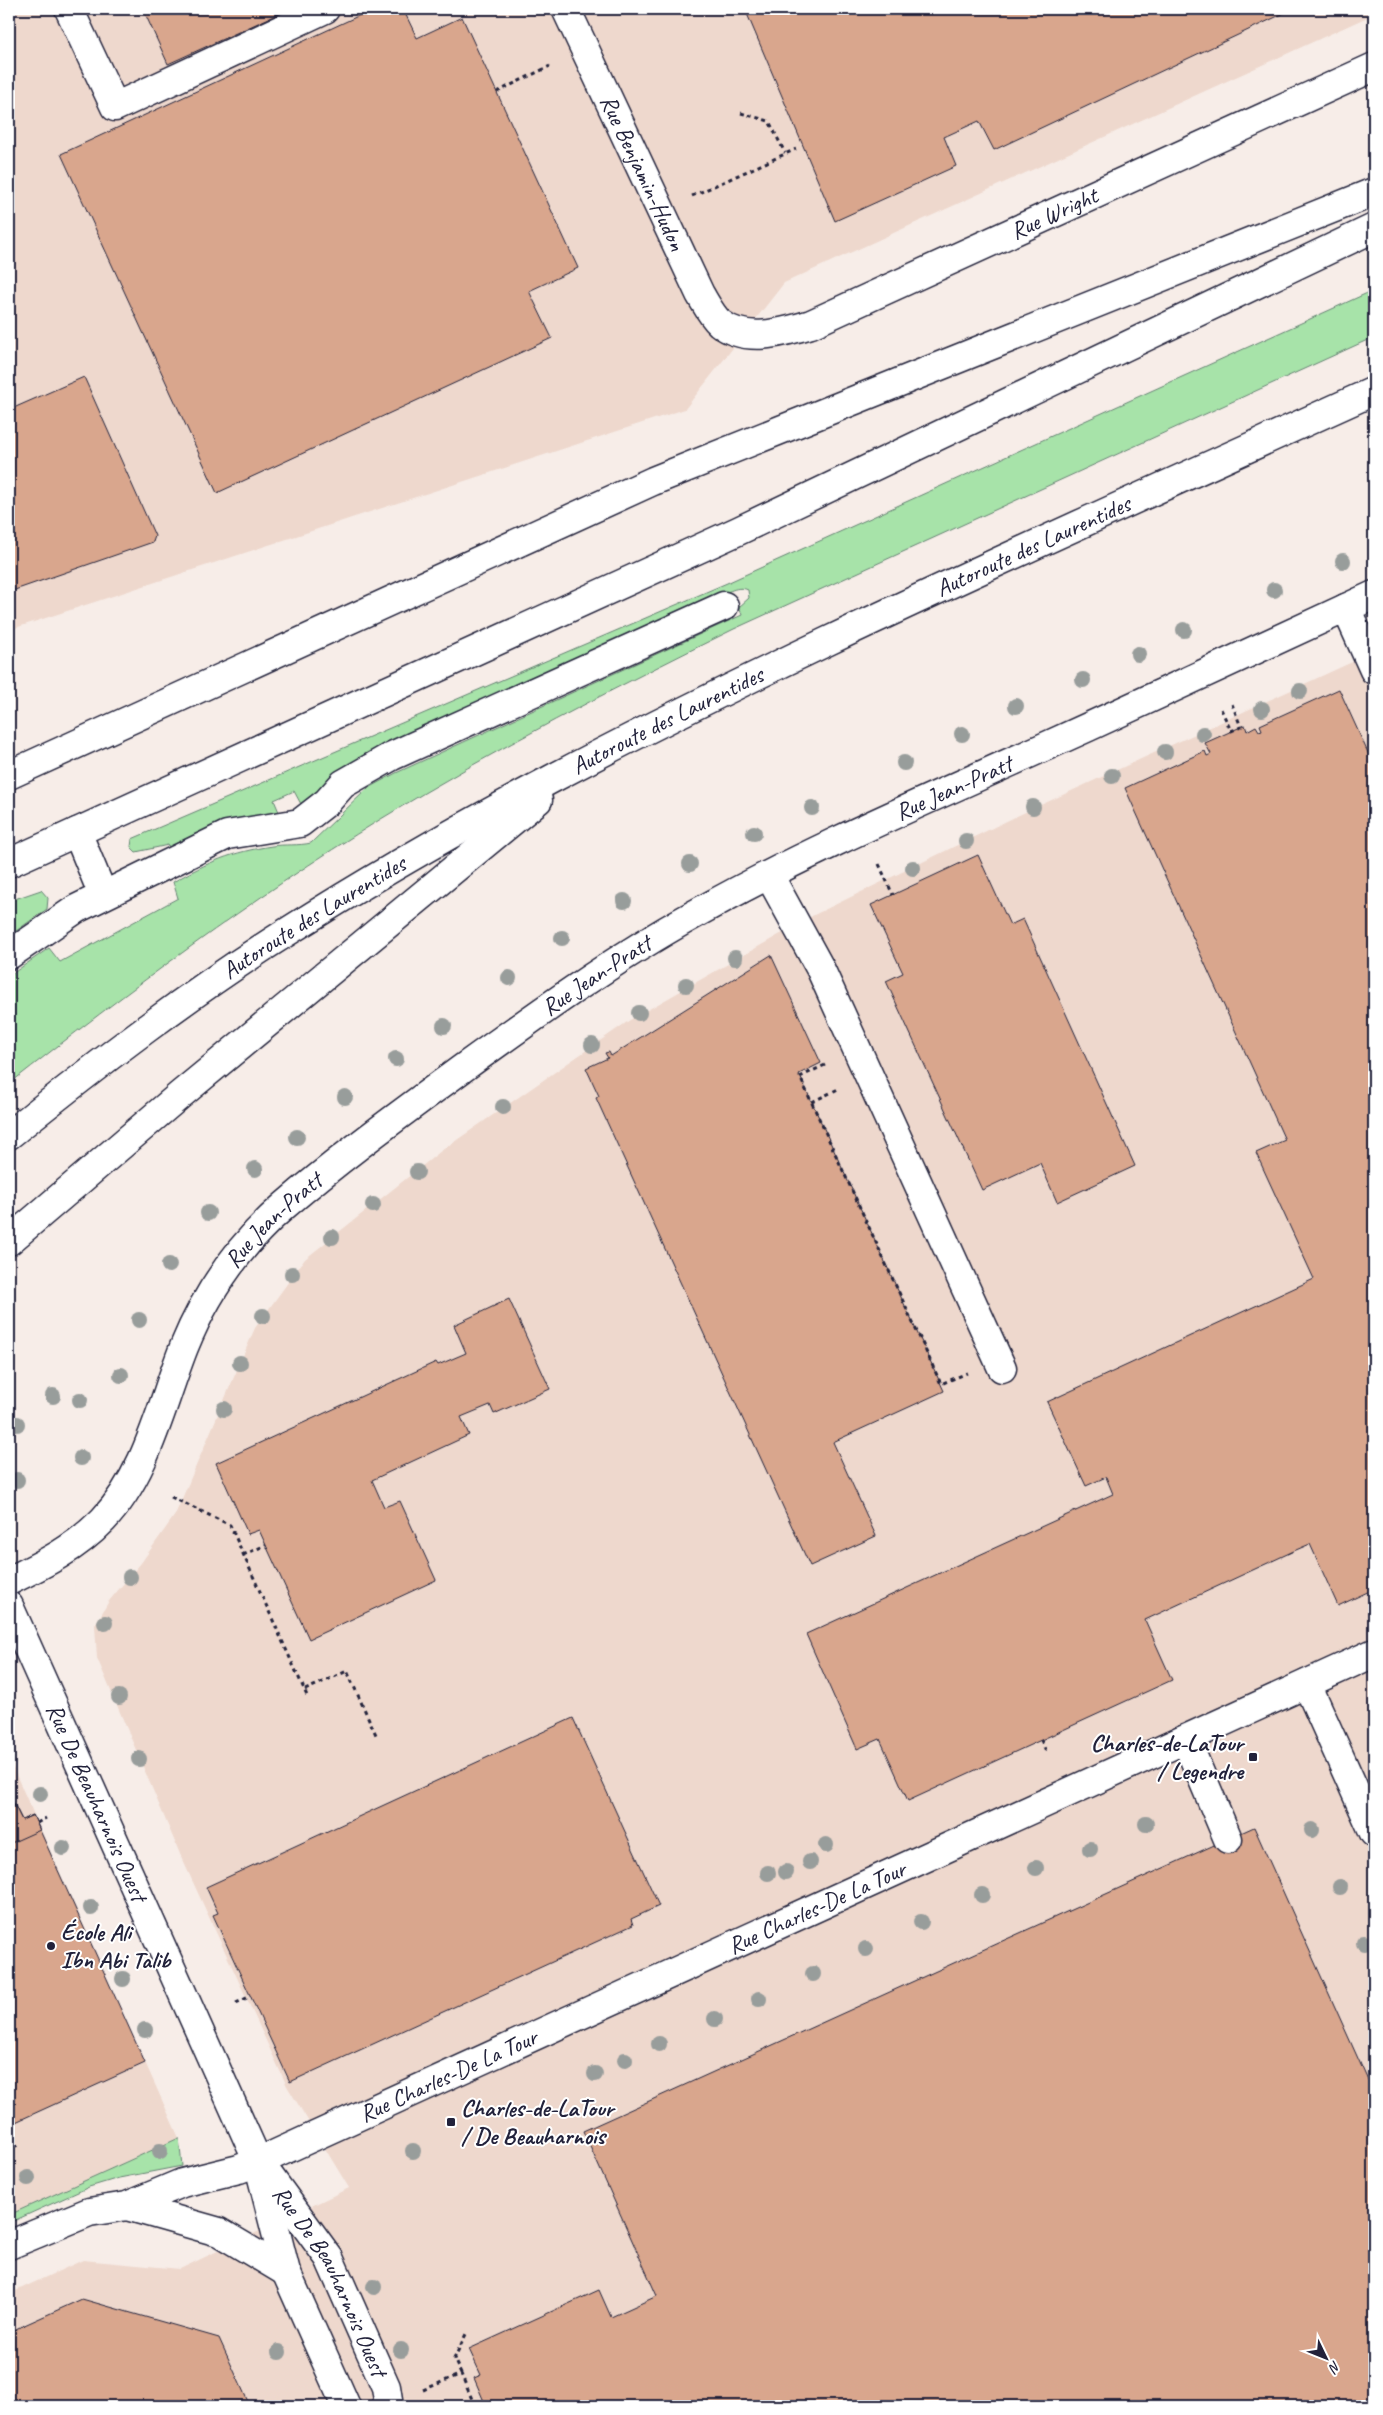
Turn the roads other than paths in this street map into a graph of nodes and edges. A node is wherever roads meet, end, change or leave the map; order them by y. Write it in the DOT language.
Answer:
graph roads {
  1 [pos="69,9"];
  2 [pos="324,9"];
  3 [pos="566,9"];
  4 [pos="1374,67"];
  5 [pos="1374,192"];
  6 [pos="1374,228"];
  7 [pos="730,329"];
  8 [pos="1374,391"];
  9 [pos="1374,595"];
  10 [pos="724,606"];
  11 [pos="1346,608"];
  12 [pos="1374,670"];
  13 [pos="60,751"];
  14 [pos="583,762"];
  15 [pos="9,766"];
  16 [pos="9,775"];
  17 [pos="77,832"];
  18 [pos="9,863"];
  19 [pos="769,875"];
  20 [pos="103,894"];
  21 [pos="9,955"];
  22 [pos="9,1135"];
  23 [pos="9,1242"];
  24 [pos="1002,1368"];
  25 [pos="9,1581"];
  26 [pos="9,1606"];
  27 [pos="1374,1653"];
  28 [pos="1307,1684"];
  29 [pos="1186,1740"];
  30 [pos="1374,1833"];
  31 [pos="1228,1839"];
  32 [pos="258,2162"];
  33 [pos="127,2206"];
  34 [pos="9,2245"];
  35 [pos="286,2272"];
  36 [pos="346,2406"];
  37 [pos="389,2406"];
  1 -- 2 [label="main road"];
  3 -- 7 [label="main road, Rue Benjamin-Hudon"];
  4 -- 7 [label="main road, Rue Wright"];
  5 -- 13 [label="main road"];
  6 -- 17 [label="main road"];
  8 -- 14 [label="main road, Autoroute des Laurentides"];
  9 -- 11 [label="main road, Rue Jean-Pratt"];
  10 -- 20 [label="main road"];
  11 -- 12 [label="main road"];
  11 -- 19 [label="main road, Rue Jean-Pratt"];
  13 -- 15 [label="main road"];
  13 -- 16 [label="main road"];
  14 -- 22 [label="main road, Autoroute des Laurentides"];
  14 -- 23 [label="main road"];
  17 -- 18 [label="main road"];
  17 -- 20 [label="main road"];
  19 -- 24 [label="main road"];
  19 -- 25 [label="main road, Rue Jean-Pratt"];
  20 -- 21 [label="main road"];
  26 -- 32 [label="main road, Rue De Beauharnois Ouest"];
  27 -- 28 [label="main road, Rue Charles-De La Tour"];
  28 -- 29 [label="main road, Rue Charles-De La Tour"];
  28 -- 30 [label="main road"];
  29 -- 31 [label="main road"];
  29 -- 32 [label="main road, Rue Charles-De La Tour"];
  32 -- 33 [label="main road, Rue Charles-De La Tour"];
  32 -- 35 [label="main road, Rue De Beauharnois Ouest"];
  32 -- 37 [label="main road, Rue De Beauharnois Ouest"];
  33 -- 34 [label="main road"];
  33 -- 35 [label="main road"];
  35 -- 36 [label="main road, Rue De Beauharnois Ouest"];
}
